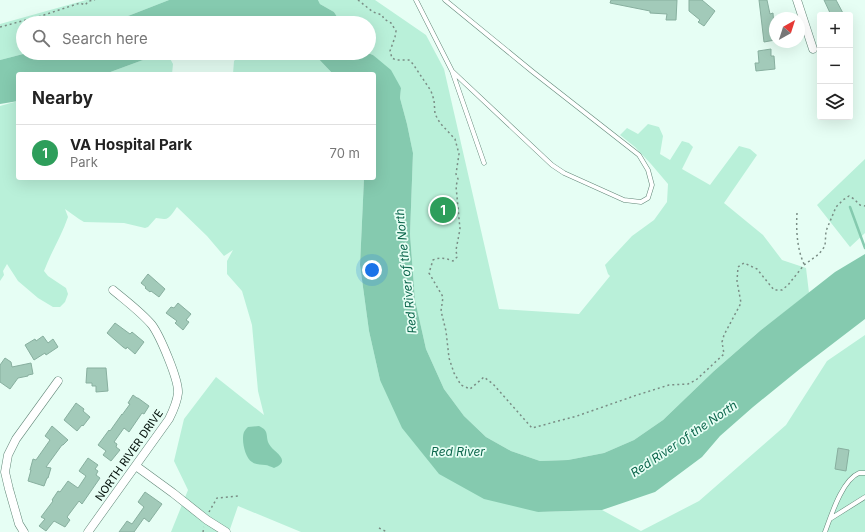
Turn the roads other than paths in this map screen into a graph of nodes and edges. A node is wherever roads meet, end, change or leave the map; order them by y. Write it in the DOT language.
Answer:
graph roads {
  1 [pos="416,0"];
  2 [pos="445,0"];
  3 [pos="797,0"];
  4 [pos="813,49"];
  5 [pos="452,71"];
  6 [pos="484,163"];
  7 [pos="113,290"];
  8 [pos="58,381"];
  9 [pos="136,466"];
  10 [pos="865,473"];
  11 [pos="865,497"];
  12 [pos="830,519"];
  13 [pos="24,532"];
  14 [pos="88,532"];
  15 [pos="226,532"];
  16 [pos="825,532"];
  1 -- 5 [label="lane"];
  2 -- 5 [label="lane"];
  3 -- 4 [label="street"];
  5 -- 6 [label="lane"];
  7 -- 9 [label="street, NORTH RIVER DRIVE"];
  8 -- 13 [label="street"];
  9 -- 14 [label="street, NORTH RIVER DRIVE"];
  9 -- 15 [label="street"];
  10 -- 12 [label="lane"];
  11 -- 12 [label="lane"];
  12 -- 16 [label="lane"];
}
